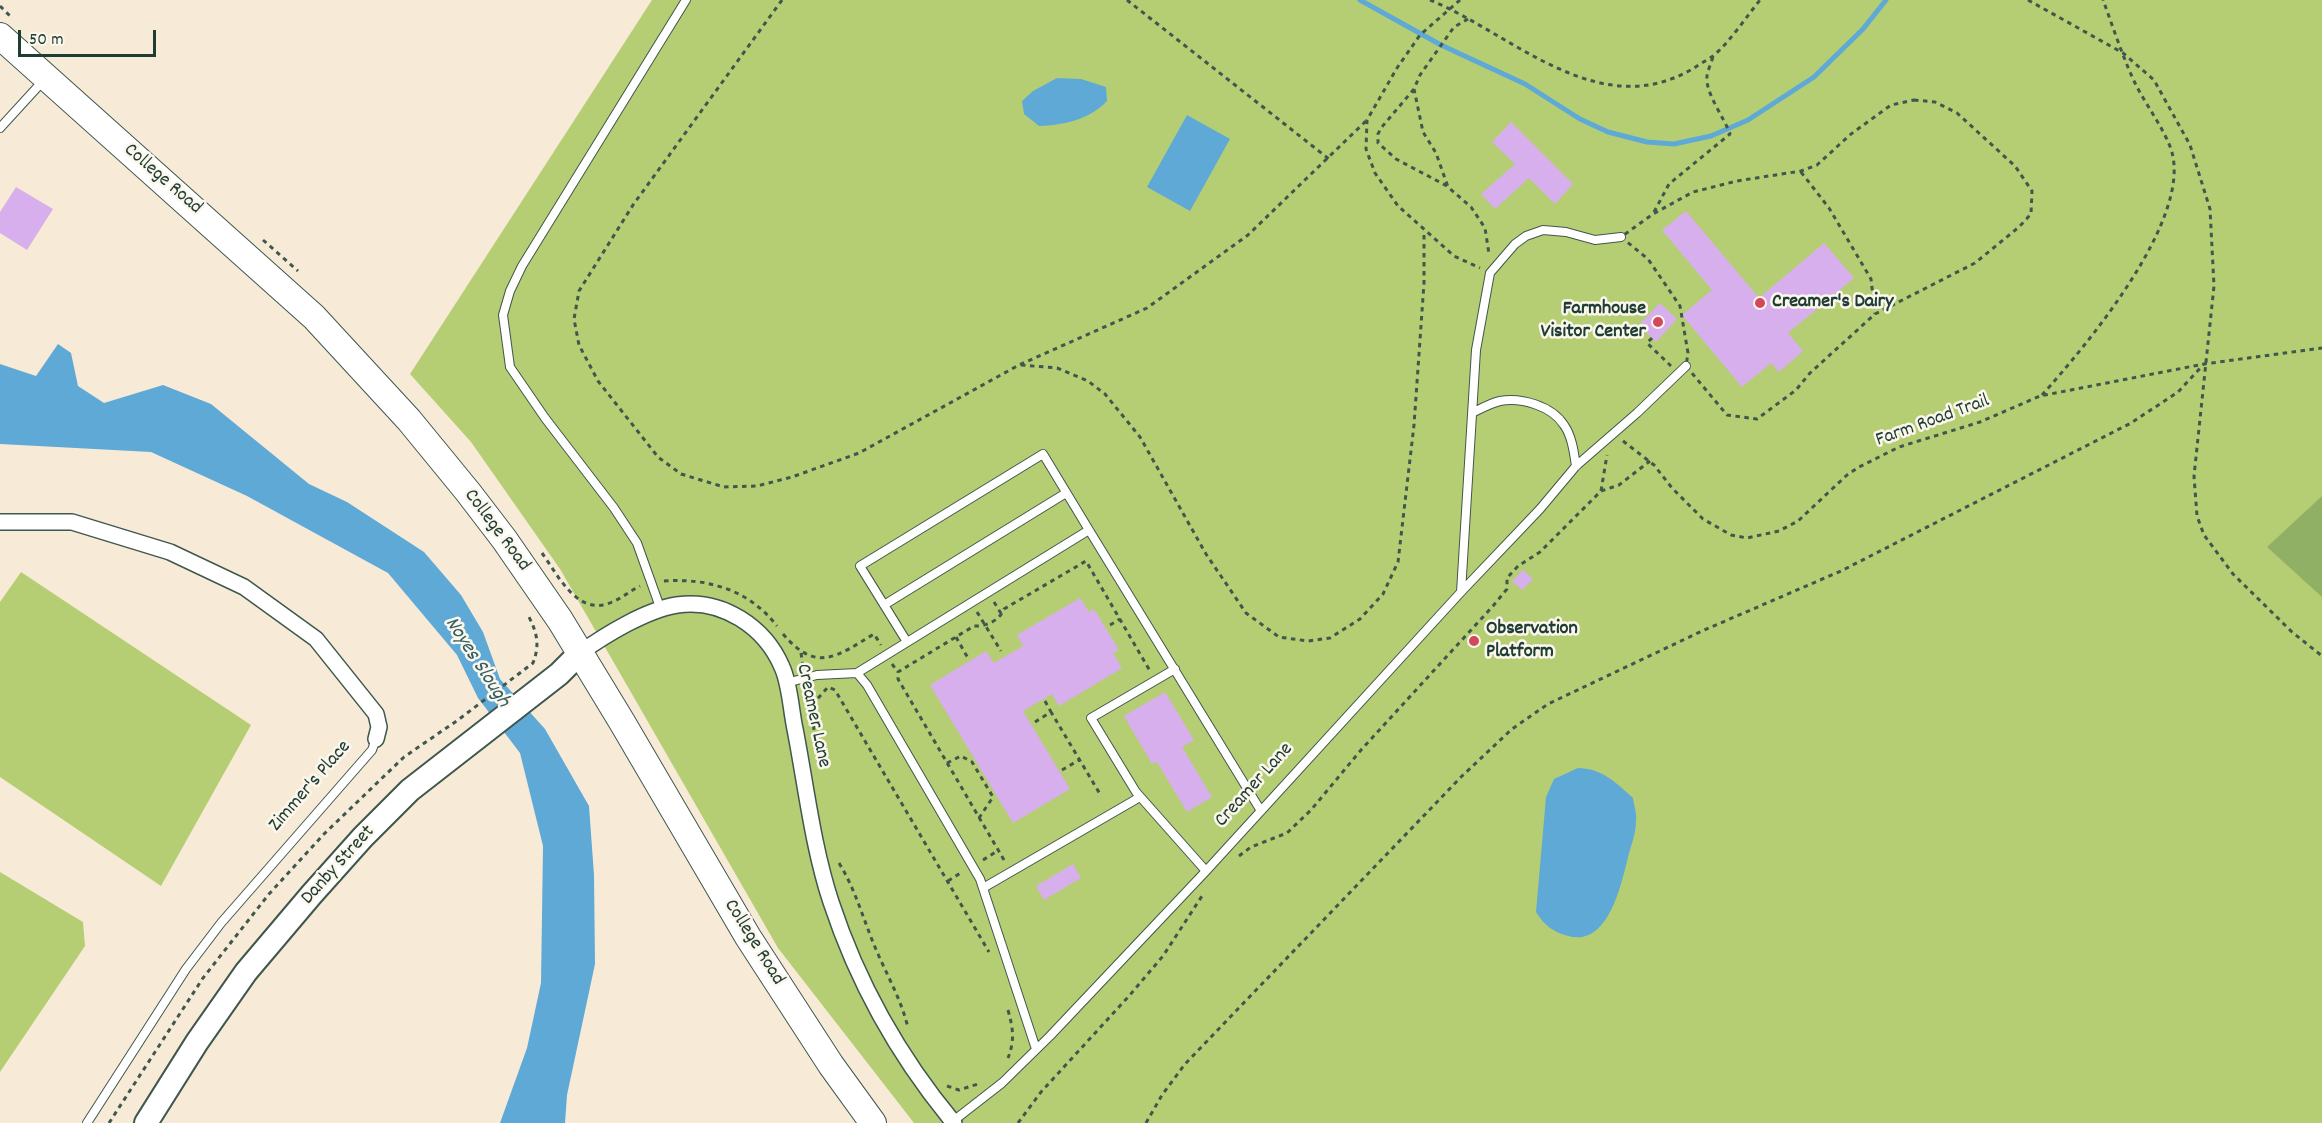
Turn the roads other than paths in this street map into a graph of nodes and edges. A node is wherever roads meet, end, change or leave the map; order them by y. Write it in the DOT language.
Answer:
graph roads {
  1 [pos="686,0"];
  2 [pos="6,27"];
  3 [pos="46,78"];
  4 [pos="0,128"];
  5 [pos="1622,237"];
  6 [pos="1686,366"];
  7 [pos="1474,412"];
  8 [pos="1576,466"];
  9 [pos="1066,493"];
  10 [pos="0,522"];
  11 [pos="1089,531"];
  12 [pos="1461,592"];
  13 [pos="884,605"];
  14 [pos="661,610"];
  15 [pos="907,642"];
  16 [pos="580,653"];
  17 [pos="1175,669"];
  18 [pos="857,673"];
  19 [pos="786,683"];
  20 [pos="376,739"];
  21 [pos="1140,796"];
  22 [pos="1261,811"];
  23 [pos="1206,872"];
  24 [pos="984,888"];
  25 [pos="1036,1049"];
  26 [pos="953,1122"];
  27 [pos="87,1123"];
  28 [pos="146,1123"];
  29 [pos="873,1123"];
  1 -- 14 [label="lane"];
  2 -- 3 [label="main road, College Road"];
  3 -- 4 [label="lane"];
  3 -- 16 [label="main road, College Road"];
  5 -- 7 [label="lane"];
  6 -- 8 [label="lane, Creamer Lane"];
  7 -- 8 [label="lane"];
  7 -- 12 [label="lane"];
  8 -- 12 [label="lane, Creamer Lane"];
  9 -- 11 [label="lane"];
  9 -- 13 [label="lane"];
  9 -- 13 [label="lane"];
  10 -- 20 [label="street, Zimmer's Place"];
  11 -- 15 [label="lane"];
  11 -- 17 [label="lane"];
  12 -- 22 [label="lane, Creamer Lane"];
  13 -- 15 [label="lane"];
  14 -- 16 [label="street, Creamer Lane"];
  14 -- 19 [label="street, Creamer Lane"];
  15 -- 18 [label="lane"];
  16 -- 28 [label="street, Danby Street"];
  16 -- 29 [label="main road, College Road"];
  17 -- 21 [label="lane"];
  17 -- 22 [label="lane"];
  18 -- 19 [label="lane"];
  18 -- 24 [label="lane"];
  19 -- 26 [label="street, Creamer Lane"];
  20 -- 27 [label="lane, Zimmer's Place"];
  21 -- 23 [label="lane"];
  21 -- 24 [label="lane"];
  22 -- 23 [label="lane, Creamer Lane"];
  23 -- 25 [label="lane, Creamer Lane"];
  24 -- 25 [label="lane"];
  25 -- 26 [label="lane, Creamer Lane"];
}
